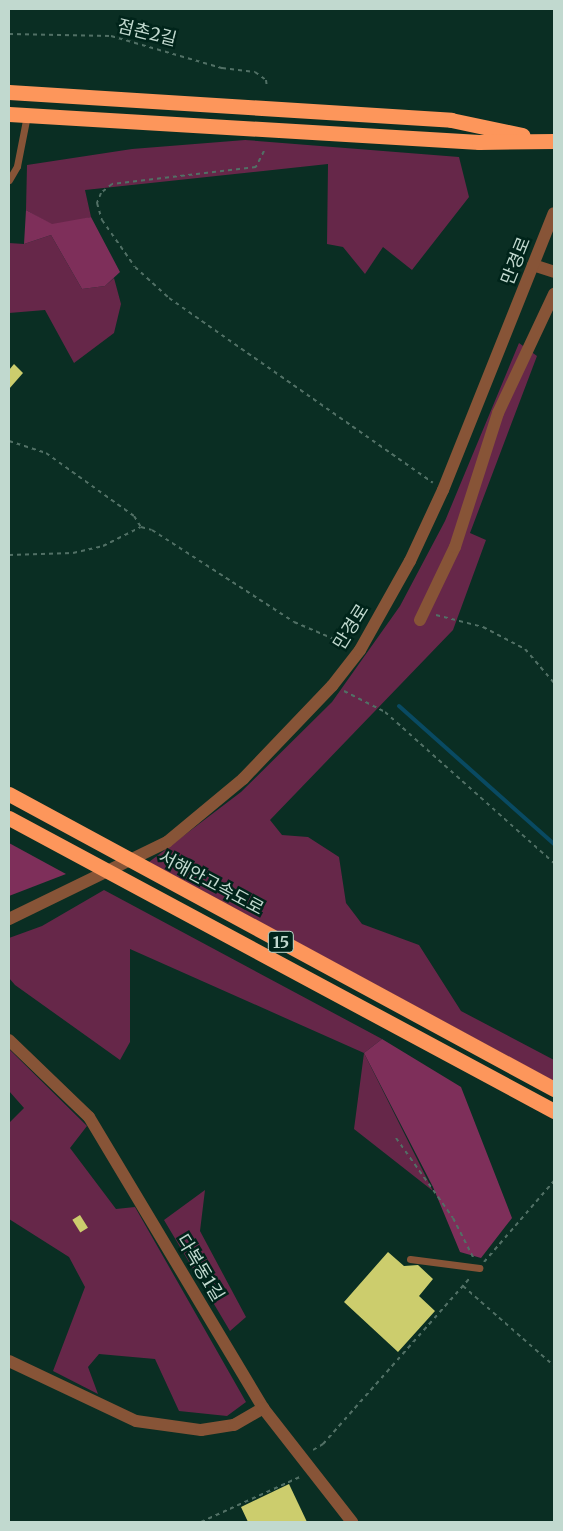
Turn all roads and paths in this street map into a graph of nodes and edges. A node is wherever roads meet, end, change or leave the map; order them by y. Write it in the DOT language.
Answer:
graph roads {
  1 [pos="9,34"];
  2 [pos="267,88"];
  3 [pos="9,92"];
  4 [pos="9,114"];
  5 [pos="27,115"];
  6 [pos="551,141"];
  7 [pos="264,151"];
  8 [pos="9,180"];
  9 [pos="554,213"];
  10 [pos="533,265"];
  11 [pos="554,272"];
  12 [pos="554,294"];
  13 [pos="9,441"];
  14 [pos="443,490"];
  15 [pos="141,527"];
  16 [pos="9,555"];
  17 [pos="423,615"];
  18 [pos="360,650"];
  19 [pos="554,683"];
  20 [pos="332,686"];
  21 [pos="9,794"];
  22 [pos="9,818"];
  23 [pos="554,863"];
  24 [pos="9,919"];
  25 [pos="9,1040"];
  26 [pos="554,1089"];
  27 [pos="554,1111"];
  28 [pos="396,1138"];
  29 [pos="554,1180"];
  30 [pos="410,1259"];
  31 [pos="479,1268"];
  32 [pos="463,1286"];
  33 [pos="9,1361"];
  34 [pos="554,1366"];
  35 [pos="263,1408"];
  36 [pos="300,1458"];
  37 [pos="311,1472"];
  38 [pos="201,1522"];
  39 [pos="352,1522"];
  1 -- 2 [label="path, 점촌2길"];
  3 -- 6 [label="highway"];
  4 -- 5 [label="highway"];
  5 -- 6 [label="highway"];
  5 -- 8 [label="lane"];
  7 -- 14 [label="path"];
  9 -- 10 [label="street, 만경로"];
  10 -- 11 [label="street"];
  10 -- 14 [label="street, 만경로"];
  12 -- 17 [label="street"];
  13 -- 15 [label="path"];
  14 -- 18 [label="street, 만경로"];
  15 -- 16 [label="path"];
  15 -- 18 [label="path"];
  17 -- 19 [label="path"];
  18 -- 20 [label="street, 만경로"];
  20 -- 23 [label="path"];
  20 -- 24 [label="street, 만경로"];
  21 -- 26 [label="highway, 서해안고속도로 / 15"];
  22 -- 27 [label="highway, 15"];
  25 -- 35 [label="street, 다복동1길"];
  28 -- 31 [label="path"];
  29 -- 31 [label="path"];
  30 -- 31 [label="lane"];
  31 -- 32 [label="path"];
  32 -- 34 [label="path"];
  32 -- 36 [label="path"];
  33 -- 35 [label="street"];
  35 -- 36 [label="street, 다복동1길"];
  36 -- 37 [label="street, 다복동1길"];
  37 -- 38 [label="path"];
  37 -- 39 [label="street, 다복동1길"];
}
